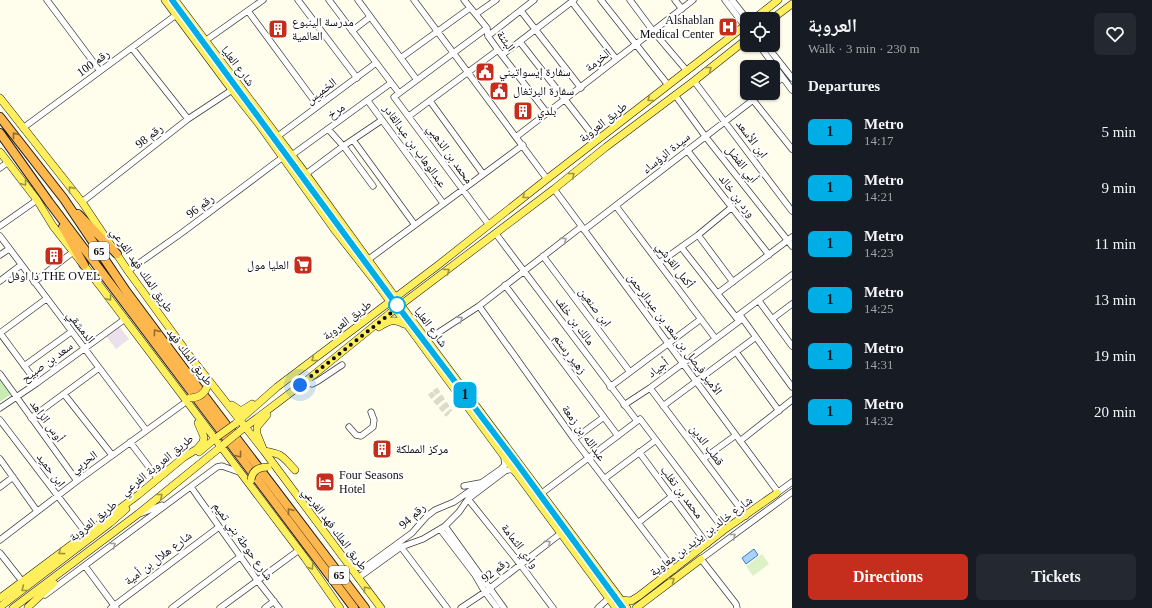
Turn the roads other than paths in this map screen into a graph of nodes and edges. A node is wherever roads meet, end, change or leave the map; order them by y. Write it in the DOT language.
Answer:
graph roads {
  1 [pos="47,0"];
  2 [pos="165,0"];
  3 [pos="175,0"];
  4 [pos="263,0"];
  5 [pos="298,0"];
  6 [pos="329,0"];
  7 [pos="358,0"];
  8 [pos="414,0"];
  9 [pos="464,0"];
  10 [pos="496,0"];
  11 [pos="534,0"];
  12 [pos="601,0"];
  13 [pos="630,0"];
  14 [pos="675,0"];
  15 [pos="693,0"];
  16 [pos="725,0"];
  17 [pos="732,0"];
  18 [pos="778,0"];
  19 [pos="573,1"];
  20 [pos="792,4"];
  21 [pos="470,8"];
  22 [pos="682,9"];
  23 [pos="248,11"];
  24 [pos="521,11"];
  25 [pos="763,12"];
  26 [pos="780,13"];
  27 [pos="476,14"];
  28 [pos="740,14"];
  29 [pos="176,15"];
  30 [pos="370,17"];
  31 [pos="740,17"];
  32 [pos="487,28"];
  33 [pos="740,29"];
  34 [pos="536,30"];
  35 [pos="352,31"];
  36 [pos="438,31"];
  37 [pos="653,31"];
  38 [pos="488,36"];
  39 [pos="205,41"];
  40 [pos="520,42"];
  41 [pos="635,44"];
  42 [pos="740,45"];
  43 [pos="132,48"];
  44 [pos="498,50"];
  45 [pos="764,52"];
  46 [pos="772,52"];
  47 [pos="452,53"];
  48 [pos="502,55"];
  49 [pos="402,58"];
  50 [pos="616,59"];
  51 [pos="376,63"];
  52 [pos="100,71"];
  53 [pos="687,71"];
  54 [pos="468,72"];
  55 [pos="357,78"];
  56 [pos="782,78"];
  57 [pos="792,78"];
  58 [pos="417,80"];
  59 [pos="694,81"];
  60 [pos="391,83"];
  61 [pos="668,85"];
  62 [pos="581,88"];
  63 [pos="232,90"];
  64 [pos="792,90"];
  65 [pos="396,95"];
  66 [pos="675,95"];
  67 [pos="0,98"];
  68 [pos="565,99"];
  69 [pos="753,100"];
  70 [pos="368,101"];
  71 [pos="430,101"];
  72 [pos="318,106"];
  73 [pos="547,113"];
  74 [pos="408,116"];
  75 [pos="0,117"];
  76 [pos="264,118"];
  77 [pos="188,119"];
  78 [pos="382,120"];
  79 [pos="725,121"];
  80 [pos="23,128"];
  81 [pos="328,129"];
  82 [pos="0,133"];
  83 [pos="591,133"];
  84 [pos="268,136"];
  85 [pos="278,136"];
  86 [pos="705,136"];
  87 [pos="516,137"];
  88 [pos="353,140"];
  89 [pos="523,145"];
  90 [pos="342,147"];
  91 [pos="792,148"];
  92 [pos="687,150"];
  93 [pos="0,152"];
  94 [pos="292,155"];
  95 [pos="283,157"];
  96 [pos="8,162"];
  97 [pos="0,168"];
  98 [pos="306,174"];
  99 [pos="483,174"];
  100 [pos="547,179"];
  101 [pos="373,186"];
  102 [pos="462,189"];
  103 [pos="554,189"];
  104 [pos="64,199"];
  105 [pos="37,200"];
  106 [pos="49,202"];
  107 [pos="82,202"];
  108 [pos="444,203"];
  109 [pos="616,206"];
  110 [pos="732,207"];
  111 [pos="792,211"];
  112 [pos="415,225"];
  113 [pos="489,225"];
  114 [pos="0,226"];
  115 [pos="582,229"];
  116 [pos="496,234"];
  117 [pos="698,235"];
  118 [pos="0,236"];
  119 [pos="790,239"];
  120 [pos="792,246"];
  121 [pos="681,247"];
  122 [pos="9,249"];
  123 [pos="73,252"];
  124 [pos="117,254"];
  125 [pos="769,255"];
  126 [pos="0,256"];
  127 [pos="543,256"];
  128 [pos="369,259"];
  129 [pos="659,263"];
  130 [pos="21,265"];
  131 [pos="84,265"];
  132 [pos="128,271"];
  133 [pos="524,272"];
  134 [pos="792,275"];
  135 [pos="0,281"];
  136 [pos="34,282"];
  137 [pos="733,282"];
  138 [pos="505,285"];
  139 [pos="718,294"];
  140 [pos="396,297"];
  141 [pos="46,299"];
  142 [pos="759,301"];
  143 [pos="389,302"];
  144 [pos="792,304"];
  145 [pos="401,305"];
  146 [pos="479,306"];
  147 [pos="394,310"];
  148 [pos="739,318"];
  149 [pos="772,318"];
  150 [pos="125,319"];
  151 [pos="701,319"];
  152 [pos="407,325"];
  153 [pos="71,332"];
  154 [pos="0,333"];
  155 [pos="756,337"];
  156 [pos="715,338"];
  157 [pos="427,340"];
  158 [pos="354,343"];
  159 [pos="669,343"];
  160 [pos="792,346"];
  161 [pos="84,349"];
  162 [pos="736,352"];
  163 [pos="189,355"];
  164 [pos="684,363"];
  165 [pos="342,365"];
  166 [pos="24,366"];
  167 [pos="99,368"];
  168 [pos="164,371"];
  169 [pos="630,372"];
  170 [pos="0,374"];
  171 [pos="306,381"];
  172 [pos="697,382"];
  173 [pos="37,383"];
  174 [pos="277,387"];
  175 [pos="792,387"];
  176 [pos="610,388"];
  177 [pos="650,388"];
  178 [pos="64,394"];
  179 [pos="16,397"];
  180 [pos="284,398"];
  181 [pos="224,399"];
  182 [pos="792,400"];
  183 [pos="183,404"];
  184 [pos="624,405"];
  185 [pos="663,406"];
  186 [pos="0,408"];
  187 [pos="779,411"];
  188 [pos="371,412"];
  189 [pos="604,417"];
  190 [pos="31,418"];
  191 [pos="0,420"];
  192 [pos="638,420"];
  193 [pos="237,422"];
  194 [pos="349,427"];
  195 [pos="243,429"];
  196 [pos="146,430"];
  197 [pos="736,435"];
  198 [pos="618,436"];
  199 [pos="574,439"];
  200 [pos="213,440"];
  201 [pos="656,440"];
  202 [pos="740,440"];
  203 [pos="130,442"];
  204 [pos="221,446"];
  205 [pos="264,451"];
  206 [pos="639,452"];
  207 [pos="195,453"];
  208 [pos="112,455"];
  209 [pos="504,457"];
  210 [pos="589,457"];
  211 [pos="0,459"];
  212 [pos="703,459"];
  213 [pos="295,470"];
  214 [pos="525,470"];
  215 [pos="239,472"];
  216 [pos="518,474"];
  217 [pos="281,475"];
  218 [pos="13,477"];
  219 [pos="604,478"];
  220 [pos="158,479"];
  221 [pos="77,481"];
  222 [pos="482,482"];
  223 [pos="792,482"];
  224 [pos="0,486"];
  225 [pos="464,486"];
  226 [pos="191,487"];
  227 [pos="792,492"];
  228 [pos="256,493"];
  229 [pos="542,493"];
  230 [pos="778,493"];
  231 [pos="57,496"];
  232 [pos="672,497"];
  233 [pos="468,499"];
  234 [pos="168,503"];
  235 [pos="451,503"];
  236 [pos="759,506"];
  237 [pos="125,509"];
  238 [pos="37,511"];
  239 [pos="458,512"];
  240 [pos="763,512"];
  241 [pos="138,514"];
  242 [pos="746,516"];
  243 [pos="105,519"];
  244 [pos="639,522"];
  245 [pos="219,526"];
  246 [pos="442,528"];
  247 [pos="724,530"];
  248 [pos="86,533"];
  249 [pos="412,533"];
  250 [pos="560,534"];
  251 [pos="0,540"];
  252 [pos="423,540"];
  253 [pos="707,544"];
  254 [pos="401,547"];
  255 [pos="299,550"];
  256 [pos="386,552"];
  257 [pos="0,553"];
  258 [pos="241,556"];
  259 [pos="701,559"];
  260 [pos="78,560"];
  261 [pos="347,562"];
  262 [pos="520,564"];
  263 [pos="85,566"];
  264 [pos="373,568"];
  265 [pos="674,570"];
  266 [pos="358,578"];
  267 [pos="257,580"];
  268 [pos="22,581"];
  269 [pos="487,590"];
  270 [pos="0,598"];
  271 [pos="609,598"];
  272 [pos="641,599"];
  273 [pos="622,600"];
  274 [pos="274,601"];
  275 [pos="0,607"];
  276 [pos="114,607"];
  277 [pos="13,608"];
  278 [pos="27,608"];
  279 [pos="172,608"];
  280 [pos="220,608"];
  281 [pos="265,608"];
  282 [pos="279,608"];
  283 [pos="340,608"];
  284 [pos="354,608"];
  285 [pos="365,608"];
  286 [pos="380,608"];
  287 [pos="447,608"];
  288 [pos="461,608"];
  289 [pos="497,608"];
  290 [pos="504,608"];
  291 [pos="553,608"];
  292 [pos="598,608"];
  293 [pos="616,608"];
  294 [pos="627,608"];
  295 [pos="636,608"];
  296 [pos="737,608"];
  1 -- 52 [label="street"];
  2 -- 29 [label="main road, شارع العليا"];
  3 -- 39 [label="main road, شارع العليا"];
  4 -- 23 [label="street"];
  5 -- 55 [label="street"];
  6 -- 35 [label="street, محمد بن الذهبي"];
  7 -- 30 [label="street"];
  8 -- 36 [label="street"];
  9 -- 21 [label="street, البثنة"];
  10 -- 27 [label="street"];
  11 -- 24 [label="street"];
  12 -- 41 [label="street"];
  13 -- 37 [label="street"];
  14 -- 22 [label="street"];
  15 -- 22 [label="street, الخرمة"];
  16 -- 31 [label="street"];
  17 -- 28 [label="street"];
  18 -- 25 [label="main road"];
  19 -- 34 [label="street"];
  19 -- 50 [label="street"];
  20 -- 26 [label="main road"];
  21 -- 27 [label="street, البثنة"];
  21 -- 36 [label="street"];
  22 -- 37 [label="street, الخرمة"];
  23 -- 39 [label="street"];
  23 -- 72 [label="street"];
  24 -- 34 [label="street"];
  24 -- 38 [label="street"];
  27 -- 32 [label="street, البثنة"];
  29 -- 43 [label="street, رقم 100"];
  29 -- 63 [label="main road, شارع العليا"];
  30 -- 35 [label="street"];
  30 -- 49 [label="street"];
  32 -- 38 [label="street, البثنة"];
  32 -- 47 [label="street"];
  33 -- 53 [label="main road, طريق العروبة"];
  34 -- 40 [label="street"];
  34 -- 62 [label="street"];
  35 -- 51 [label="street, محمد بن الذهبي"];
  36 -- 47 [label="street"];
  36 -- 49 [label="street"];
  37 -- 41 [label="street, الخرمة"];
  37 -- 53 [label="street"];
  38 -- 44 [label="street, البثنة"];
  39 -- 76 [label="main road, شارع العليا"];
  40 -- 48 [label="street"];
  40 -- 68 [label="street"];
  41 -- 50 [label="street, الخرمة"];
  41 -- 61 [label="street"];
  59 -- 42 [label="main road, طريق العروبة, one-way"];
  43 -- 52 [label="street, رقم 100"];
  43 -- 77 [label="street"];
  44 -- 48 [label="street, البثنة"];
  44 -- 54 [label="street"];
  45 -- 56 [label="street"];
  46 -- 57 [label="street"];
  47 -- 54 [label="street"];
  47 -- 58 [label="street"];
  48 -- 73 [label="street, البثنة"];
  49 -- 58 [label="street"];
  50 -- 62 [label="street, الخرمة"];
  51 -- 55 [label="street, الخميس"];
  51 -- 60 [label="street, محمد بن الذهبي"];
  52 -- 80 [label="street, رقم 100"];
  53 -- 61 [label="main road, طريق العروبة"];
  54 -- 71 [label="street"];
  54 -- 87 [label="street"];
  55 -- 72 [label="street, الخميس"];
  56 -- 64 [label="street"];
  58 -- 65 [label="street"];
  59 -- 66 [label="main road, طريق العروبة"];
  59 -- 79 [label="street, ابن الأسعد"];
  60 -- 65 [label="street, محمد بن الذهبي"];
  60 -- 70 [label="street, مرخ"];
  61 -- 100 [label="main road, طريق العروبة, one-way"];
  62 -- 68 [label="street, الخرمة"];
  63 -- 77 [label="street, رقم 98"];
  63 -- 84 [label="main road, شارع العليا"];
  65 -- 74 [label="street, محمد بن الذهبي"];
  66 -- 86 [label="street, أبي الفضل"];
  103 -- 66 [label="main road, طريق العروبة, one-way"];
  67 -- 80 [label="main road, طريق الملك فهد الفرعي"];
  68 -- 73 [label="street, الخرمة"];
  68 -- 83 [label="street"];
  69 -- 79 [label="street, سيدة الرؤساء"];
  69 -- 91 [label="street"];
  70 -- 78 [label="street, عبدالوهاب بن عبدالقادر"];
  70 -- 81 [label="street, مرخ"];
  71 -- 74 [label="street"];
  71 -- 99 [label="street"];
  72 -- 85 [label="street, الخميس"];
  73 -- 87 [label="street, الخرمة"];
  74 -- 102 [label="street, محمد بن الذهبي"];
  104 -- 75 [label="highway, طريق الملك فهد / 65, one-way"];
  76 -- 84 [label="main road"];
  76 -- 85 [label="main road, شارع العليا"];
  77 -- 107 [label="street, رقم 98"];
  78 -- 88 [label="street"];
  78 -- 108 [label="street, عبدالوهاب بن عبدالقادر"];
  79 -- 86 [label="street, سيدة الرؤساء"];
  79 -- 111 [label="street, ابن الأسعد"];
  107 -- 80 [label="main road, طريق الملك فهد الفرعي, one-way"];
  81 -- 90 [label="street"];
  81 -- 94 [label="street, مرخ"];
  82 -- 106 [label="highway, طريق الملك فهد / 65"];
  84 -- 95 [label="main road, شارع العليا"];
  85 -- 94 [label="main road, شارع العليا"];
  86 -- 92 [label="street, سيدة الرؤساء"];
  86 -- 119 [label="street, أبي الفضل"];
  87 -- 89 [label="street"];
  88 -- 90 [label="street"];
  88 -- 112 [label="street"];
  89 -- 99 [label="street"];
  89 -- 100 [label="street"];
  90 -- 98 [label="street"];
  90 -- 101 [label="street"];
  92 -- 109 [label="street, سيدة الرؤساء"];
  92 -- 110 [label="street, ورد بن خالد"];
  93 -- 96 [label="main road"];
  94 -- 98 [label="main road, شارع العليا"];
  95 -- 132 [label="street, رقم 96"];
  95 -- 143 [label="main road, شارع العليا"];
  96 -- 97 [label="street"];
  96 -- 105 [label="main road, one-way"];
  98 -- 128 [label="main road, شارع العليا"];
  99 -- 102 [label="street"];
  100 -- 113 [label="main road, طريق العروبة, one-way"];
  102 -- 108 [label="street"];
  102 -- 113 [label="street, محمد بن الذهبي"];
  103 -- 115 [label="street, الأمير فيصل بن سعد بن عبدالرحمن"];
  103 -- 116 [label="main road, طريق العروبة"];
  104 -- 124 [label="highway"];
  285 -- 104 [label="highway, طريق الملك فهد / 65, one-way"];
  105 -- 114 [label="street"];
  105 -- 123 [label="main road"];
  106 -- 131 [label="highway"];
  106 -- 284 [label="highway, طريق الملك فهد / 65, one-way"];
  107 -- 124 [label="main road, طريق الملك فهد الفرعي"];
  108 -- 112 [label="street"];
  109 -- 115 [label="street, سيدة الرؤساء"];
  109 -- 129 [label="street, أكمل القرشي"];
  110 -- 117 [label="street"];
  110 -- 125 [label="street, ورد بن خالد"];
  112 -- 128 [label="street"];
  113 -- 140 [label="main road, طريق العروبة"];
  127 -- 115 [label="street, سيدة الرؤساء, one-way"];
  115 -- 159 [label="street, الأمير فيصل بن سعد بن عبدالرحمن"];
  116 -- 133 [label="street, مالك بن خلف"];
  145 -- 116 [label="main road, طريق العروبة, one-way"];
  117 -- 121 [label="street"];
  117 -- 137 [label="street"];
  118 -- 122 [label="street, الدمشقي"];
  119 -- 120 [label="street, أبي الفضل"];
  119 -- 125 [label="street"];
  121 -- 129 [label="street"];
  121 -- 139 [label="street"];
  122 -- 126 [label="street"];
  122 -- 130 [label="street, الدمشقي"];
  123 -- 131 [label="main road"];
  123 -- 136 [label="street"];
  124 -- 132 [label="main road, طريق الملك فهد الفرعي"];
  125 -- 137 [label="street"];
  127 -- 133 [label="street, سيدة الرؤساء"];
  127 -- 169 [label="street, ابن صنعين"];
  128 -- 140 [label="main road, شارع العليا"];
  129 -- 151 [label="street, أكمل القرشي"];
  130 -- 135 [label="street"];
  130 -- 136 [label="street, الدمشقي"];
  131 -- 150 [label="main road, one-way"];
  132 -- 163 [label="main road, طريق الملك فهد الفرعي"];
  133 -- 138 [label="street, سيدة الرؤساء"];
  133 -- 176 [label="street, مالك بن خلف"];
  134 -- 142 [label="street, أجياد"];
  136 -- 141 [label="street, الدمشقي"];
  137 -- 139 [label="street"];
  138 -- 146 [label="street, سيدة الرؤساء"];
  138 -- 189 [label="street, زهير رستم"];
  139 -- 148 [label="street"];
  140 -- 143 [label="main road, طريق العروبة"];
  140 -- 145 [label="main road, شارع العليا"];
  141 -- 153 [label="street, الدمشقي"];
  141 -- 154 [label="street"];
  142 -- 148 [label="street, أجياد"];
  142 -- 149 [label="street"];
  143 -- 147 [label="main road, شارع العليا"];
  143 -- 174 [label="main road, طريق العروبة, one-way"];
  144 -- 149 [label="street"];
  145 -- 147 [label="main road, طريق العروبة"];
  145 -- 157 [label="main road, شارع العليا"];
  157 -- 146 [label="street, سيدة الرؤساء, one-way"];
  146 -- 199 [label="street, عبدالله بن زمعة"];
  147 -- 152 [label="main road, شارع العليا"];
  147 -- 158 [label="main road, طريق العروبة"];
  148 -- 155 [label="street"];
  148 -- 156 [label="street, أجياد"];
  149 -- 160 [label="street"];
  150 -- 161 [label="street, سعد بن صبيح"];
  150 -- 168 [label="main road"];
  151 -- 156 [label="street, أكمل القرشي"];
  151 -- 159 [label="street"];
  152 -- 158 [label="main road"];
  152 -- 209 [label="main road, شارع العليا"];
  153 -- 161 [label="street, الدمشقي"];
  153 -- 166 [label="street"];
  154 -- 166 [label="street"];
  155 -- 162 [label="street"];
  155 -- 175 [label="street"];
  156 -- 164 [label="street, أجياد"];
  157 -- 214 [label="main road, شارع العليا"];
  158 -- 171 [label="main road, طريق العروبة"];
  159 -- 164 [label="street, الأمير فيصل بن سعد بن عبدالرحمن"];
  159 -- 169 [label="street"];
  161 -- 167 [label="street, الدمشقي"];
  161 -- 173 [label="street, سعد بن صبيح"];
  162 -- 172 [label="street"];
  162 -- 187 [label="street"];
  163 -- 168 [label="main road, bridge"];
  163 -- 181 [label="main road, طريق الملك فهد الفرعي"];
  164 -- 172 [label="street, الأمير فيصل بن سعد بن عبدالرحمن"];
  164 -- 177 [label="street, أجياد"];
  165 -- 171 [label="street"];
  166 -- 173 [label="street"];
  167 -- 178 [label="street"];
  167 -- 196 [label="street, الدمشقي"];
  168 -- 183 [label="main road, طريق العروبة الفرعي"];
  168 -- 200 [label="main road"];
  169 -- 176 [label="street"];
  170 -- 179 [label="street, أوس الزاهد"];
  171 -- 180 [label="main road, طريق العروبة"];
  172 -- 185 [label="street"];
  172 -- 197 [label="street, الأمير فيصل بن سعد بن عبدالرحمن"];
  173 -- 179 [label="street, سعد بن صبيح"];
  174 -- 181 [label="main road"];
  174 -- 193 [label="main road, طريق العروبة"];
  176 -- 184 [label="street, مالك بن خلف"];
  177 -- 184 [label="street, أجياد"];
  177 -- 185 [label="street, قطب الدين"];
  178 -- 190 [label="street"];
  178 -- 208 [label="street"];
  179 -- 186 [label="street, سعد بن صبيح"];
  179 -- 190 [label="street, أوس الزاهد"];
  180 -- 195 [label="main road, طريق العروبة"];
  180 -- 205 [label="main road"];
  181 -- 193 [label="main road, طريق الملك فهد الفرعي"];
  182 -- 187 [label="street"];
  183 -- 196 [label="street, الحربي"];
  183 -- 207 [label="main road, طريق العروبة الفرعي"];
  184 -- 192 [label="street, مالك بن خلف"];
  185 -- 212 [label="street, قطب الدين"];
  187 -- 202 [label="street"];
  188 -- 194 [label="street"];
  189 -- 198 [label="street, زهير رستم"];
  189 -- 199 [label="street"];
  190 -- 221 [label="street, أوس الزاهد"];
  191 -- 231 [label="street, ابن حميد"];
  192 -- 198 [label="street"];
  192 -- 201 [label="street, مالك بن خلف"];
  193 -- 195 [label="main road, طريق الملك فهد الفرعي"];
  193 -- 200 [label="main road, طريق العروبة, bridge"];
  195 -- 204 [label="main road, طريق العروبة, bridge"];
  195 -- 205 [label="main road, طريق الملك فهد الفرعي"];
  196 -- 203 [label="street, الحربي"];
  197 -- 202 [label="street, الأمير فيصل بن سعد بن عبدالرحمن"];
  197 -- 212 [label="street"];
  198 -- 210 [label="street"];
  199 -- 210 [label="street, عبدالله بن زمعة"];
  200 -- 204 [label="main road"];
  200 -- 207 [label="main road, طريق العروبة"];
  201 -- 206 [label="street"];
  201 -- 247 [label="street, مالك بن خلف"];
  202 -- 230 [label="street, الأمير فيصل بن سعد بن عبدالرحمن"];
  203 -- 208 [label="street, الحربي"];
  203 -- 220 [label="street"];
  204 -- 215 [label="main road"];
  241 -- 204 [label="main road, طريق العروبة, one-way"];
  205 -- 213 [label="main road"];
  205 -- 217 [label="main road, طريق الملك فهد الفرعي"];
  206 -- 219 [label="street"];
  206 -- 232 [label="street, محمد بن تغلب"];
  207 -- 220 [label="main road, طريق العروبة الفرعي"];
  207 -- 237 [label="main road, طريق العروبة"];
  208 -- 221 [label="street, الحربي"];
  209 -- 216 [label="main road, شارع العليا"];
  209 -- 222 [label="street, رقم 94"];
  210 -- 219 [label="street, عبدالله بن زمعة"];
  210 -- 229 [label="street"];
  211 -- 218 [label="street"];
  212 -- 242 [label="street, قطب الدين"];
  214 -- 216 [label="main road"];
  214 -- 229 [label="main road, شارع العليا"];
  215 -- 226 [label="street"];
  215 -- 228 [label="main road"];
  216 -- 233 [label="street, رقم 94"];
  216 -- 250 [label="main road, شارع العليا"];
  217 -- 228 [label="main road, bridge"];
  217 -- 261 [label="main road, طريق الملك فهد الفرعي"];
  218 -- 224 [label="street"];
  218 -- 238 [label="street"];
  219 -- 244 [label="street, عبدالله بن زمعة"];
  220 -- 243 [label="main road, طريق العروبة الفرعي"];
  221 -- 231 [label="street, الحربي"];
  222 -- 225 [label="street"];
  222 -- 235 [label="street, رقم 94"];
  223 -- 230 [label="street, شارع خالد بن يزيد بن معاوية"];
  226 -- 234 [label="street"];
  226 -- 245 [label="street, شارع حوطة بني تميم"];
  227 -- 240 [label="street, شارع خالد بن يزيد بن معاوية"];
  228 -- 255 [label="main road"];
  229 -- 273 [label="main road, شارع العليا"];
  230 -- 236 [label="main road, شارع خالد بن يزيد بن معاوية"];
  231 -- 238 [label="street, الحربي"];
  231 -- 248 [label="street, ابن حميد"];
  232 -- 244 [label="street"];
  232 -- 253 [label="street, محمد بن تغلب"];
  233 -- 239 [label="street, رقم 94"];
  233 -- 262 [label="street, وادي الثمامة"];
  234 -- 241 [label="street"];
  263 -- 234 [label="street, one-way"];
  235 -- 239 [label="street"];
  235 -- 249 [label="street, رقم 94"];
  236 -- 240 [label="main road"];
  236 -- 242 [label="main road, شارع خالد بن يزيد بن معاوية"];
  237 -- 243 [label="main road"];
  237 -- 275 [label="main road, طريق العروبة, one-way"];
  238 -- 251 [label="street, الحربي"];
  239 -- 246 [label="street, رقم 94"];
  259 -- 240 [label="street, شارع خالد بن يزيد بن معاوية, one-way"];
  241 -- 260 [label="main road, طريق العروبة"];
  242 -- 247 [label="main road, شارع خالد بن يزيد بن معاوية"];
  243 -- 248 [label="main road, طريق العروبة الفرعي"];
  244 -- 265 [label="street, عبدالله بن زمعة"];
  245 -- 258 [label="street, شارع حوطة بني تميم"];
  245 -- 276 [label="street, شارع هلال بن أمية"];
  246 -- 252 [label="street, رقم 94"];
  246 -- 269 [label="street"];
  247 -- 253 [label="main road, شارع خالد بن يزيد بن معاوية"];
  248 -- 268 [label="main road, طريق العروبة الفرعي, one-way"];
  249 -- 252 [label="street"];
  249 -- 256 [label="street, رقم 94"];
  262 -- 250 [label="street, رقم 92, one-way"];
  250 -- 271 [label="main road, شارع العليا"];
  252 -- 254 [label="street, رقم 94"];
  253 -- 265 [label="main road, شارع خالد بن يزيد بن معاوية"];
  254 -- 264 [label="street, رقم 94"];
  254 -- 287 [label="street"];
  255 -- 267 [label="street"];
  255 -- 283 [label="main road, one-way"];
  256 -- 261 [label="street, رقم 94"];
  256 -- 264 [label="street"];
  257 -- 268 [label="street"];
  258 -- 267 [label="street, شارع حوطة بني تميم"];
  258 -- 279 [label="street"];
  272 -- 259 [label="main road, شارع خالد بن يزيد بن معاوية, one-way"];
  259 -- 296 [label="street"];
  260 -- 277 [label="main road, طريق العروبة"];
  260 -- 278 [label="main road"];
  261 -- 266 [label="main road, طريق الملك فهد الفرعي"];
  262 -- 269 [label="street, رقم 92"];
  262 -- 291 [label="street, وادي الثمامة"];
  263 -- 276 [label="street"];
  263 -- 278 [label="street"];
  264 -- 266 [label="street, رقم 94"];
  265 -- 272 [label="main road, شارع خالد بن يزيد بن معاوية"];
  286 -- 266 [label="main road, طريق الملك فهد الفرعي, one-way"];
  267 -- 274 [label="street, شارع حوطة بني تميم"];
  267 -- 280 [label="street"];
  268 -- 270 [label="main road, طريق العروبة الفرعي"];
  269 -- 288 [label="street, رقم 92"];
  269 -- 289 [label="street"];
  269 -- 290 [label="street"];
  271 -- 292 [label="street"];
  271 -- 293 [label="main road, شارع العليا"];
  272 -- 273 [label="main road, شارع خالد بن يزيد بن معاوية"];
  272 -- 295 [label="main road"];
  273 -- 294 [label="main road, شارع العليا"];
  274 -- 281 [label="street"];
  274 -- 282 [label="street, شارع حوطة بني تميم"];
}
